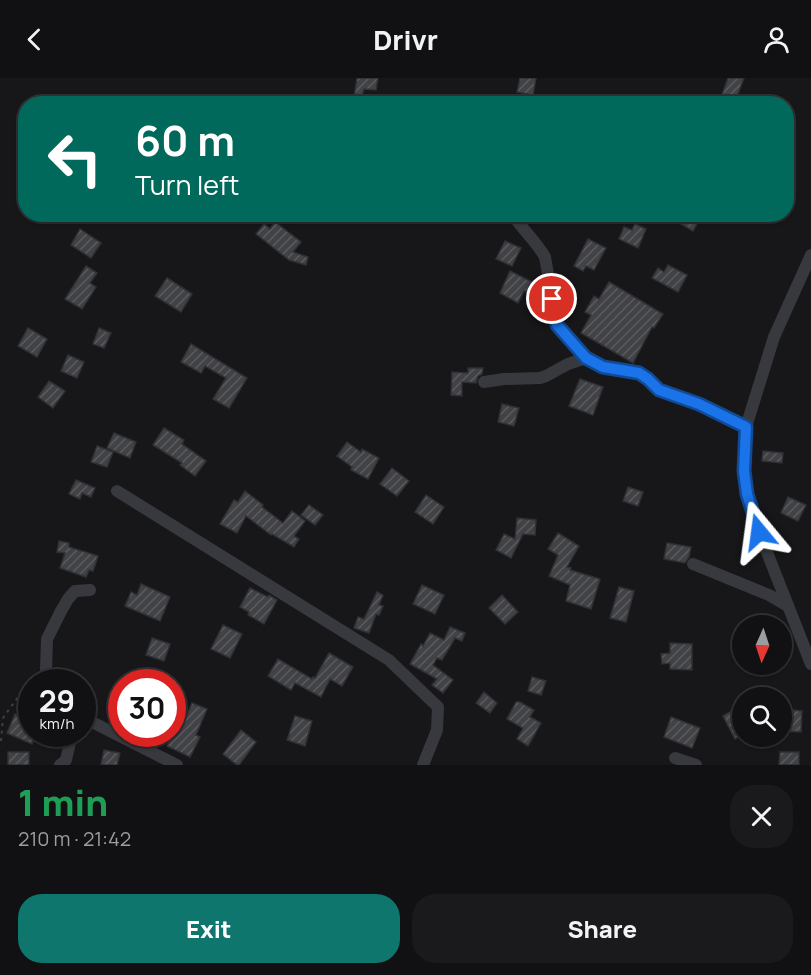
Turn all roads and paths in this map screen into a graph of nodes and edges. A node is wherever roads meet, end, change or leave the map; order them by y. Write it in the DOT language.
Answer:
graph roads {
  1 [pos="518,222"];
  2 [pos="811,255"];
  3 [pos="586,358"];
  4 [pos="484,382"];
  5 [pos="746,427"];
  6 [pos="117,491"];
  7 [pos="693,564"];
  8 [pos="90,590"];
  9 [pos="788,606"];
  10 [pos="811,664"];
  11 [pos="46,669"];
  12 [pos="18,697"];
  13 [pos="96,724"];
  14 [pos="1,741"];
  15 [pos="69,747"];
  16 [pos="675,758"];
  17 [pos="60,765"];
  18 [pos="177,765"];
  19 [pos="423,765"];
  20 [pos="696,765"];
  1 -- 3 [label="street"];
  2 -- 5 [label="street"];
  3 -- 4 [label="street"];
  3 -- 5 [label="street"];
  5 -- 9 [label="street"];
  6 -- 19 [label="street"];
  7 -- 9 [label="street"];
  8 -- 11 [label="street"];
  9 -- 10 [label="street"];
  12 -- 14 [label="path"];
  13 -- 18 [label="street"];
  15 -- 17 [label="street"];
  16 -- 20 [label="street"];
}
